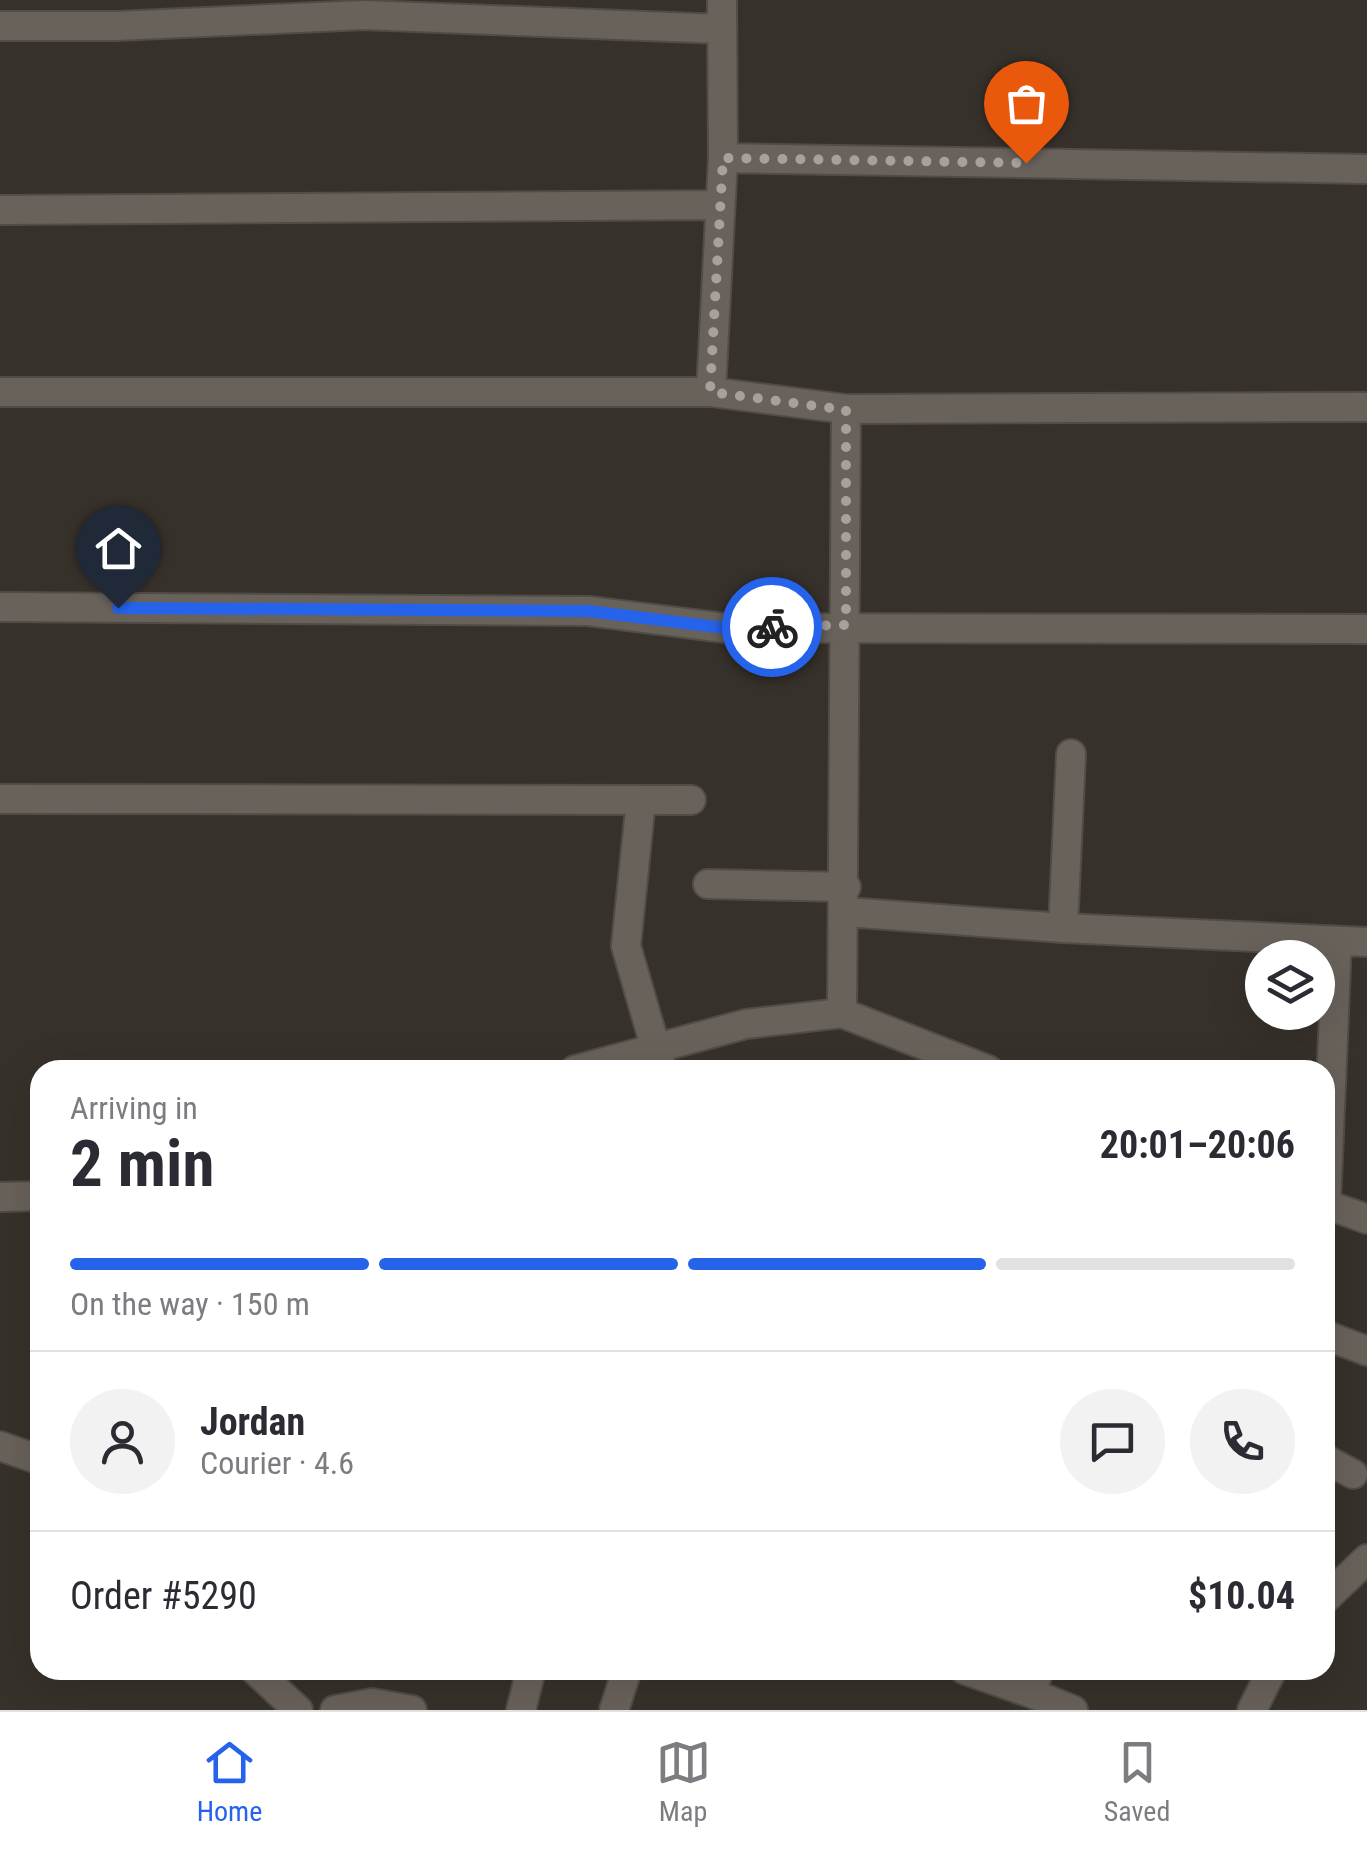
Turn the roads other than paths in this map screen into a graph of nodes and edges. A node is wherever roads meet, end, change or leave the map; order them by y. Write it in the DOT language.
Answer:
graph roads {
  1 [pos="722,0"];
  2 [pos="0,26"];
  3 [pos="722,29"];
  4 [pos="723,158"];
  5 [pos="1367,170"];
  6 [pos="719,205"];
  7 [pos="0,210"];
  8 [pos="0,392"];
  9 [pos="710,392"];
  10 [pos="1367,407"];
  11 [pos="846,410"];
  12 [pos="0,607"];
  13 [pos="846,625"];
  14 [pos="1367,630"];
  15 [pos="1071,754"];
  16 [pos="0,799"];
  17 [pos="641,800"];
  18 [pos="690,800"];
  19 [pos="708,884"];
  20 [pos="846,899"];
  21 [pos="1063,928"];
  22 [pos="1337,941"];
  23 [pos="1367,942"];
  24 [pos="842,1013"];
  25 [pos="658,1059"];
  26 [pos="962,1060"];
  27 [pos="1332,1060"];
  28 [pos="30,1196"];
  29 [pos="0,1198"];
  30 [pos="1335,1207"];
  31 [pos="1367,1219"];
  32 [pos="1335,1339"];
  33 [pos="1367,1351"];
  34 [pos="0,1446"];
  35 [pos="30,1456"];
  36 [pos="1335,1464"];
  37 [pos="1353,1474"];
  38 [pos="1367,1560"];
  39 [pos="1335,1589"];
  40 [pos="266,1680"];
  41 [pos="528,1680"];
  42 [pos="624,1680"];
  43 [pos="1267,1680"];
  44 [pos="1035,1681"];
  45 [pos="298,1710"];
  46 [pos="335,1710"];
  47 [pos="412,1710"];
  48 [pos="521,1710"];
  49 [pos="614,1710"];
  50 [pos="1073,1710"];
  51 [pos="1252,1710"];
  1 -- 3 [label="street"];
  2 -- 3 [label="street"];
  3 -- 4 [label="street"];
  4 -- 5 [label="street"];
  4 -- 6 [label="street"];
  6 -- 7 [label="street"];
  6 -- 9 [label="street"];
  8 -- 9 [label="street"];
  9 -- 11 [label="street"];
  10 -- 11 [label="street"];
  11 -- 13 [label="street"];
  12 -- 13 [label="street"];
  13 -- 14 [label="street"];
  13 -- 20 [label="street"];
  15 -- 21 [label="street"];
  16 -- 17 [label="street"];
  17 -- 18 [label="street"];
  17 -- 25 [label="street"];
  19 -- 20 [label="street"];
  20 -- 21 [label="street"];
  20 -- 24 [label="street"];
  21 -- 22 [label="street"];
  22 -- 23 [label="street"];
  22 -- 27 [label="street"];
  24 -- 25 [label="street"];
  24 -- 26 [label="street"];
  28 -- 29 [label="street"];
  30 -- 31 [label="street"];
  32 -- 33 [label="street"];
  34 -- 35 [label="street"];
  36 -- 37 [label="street"];
  38 -- 39 [label="street"];
  40 -- 45 [label="street"];
  41 -- 48 [label="street"];
  42 -- 49 [label="street"];
  43 -- 51 [label="street"];
  44 -- 50 [label="street"];
  46 -- 47 [label="street"];
}
